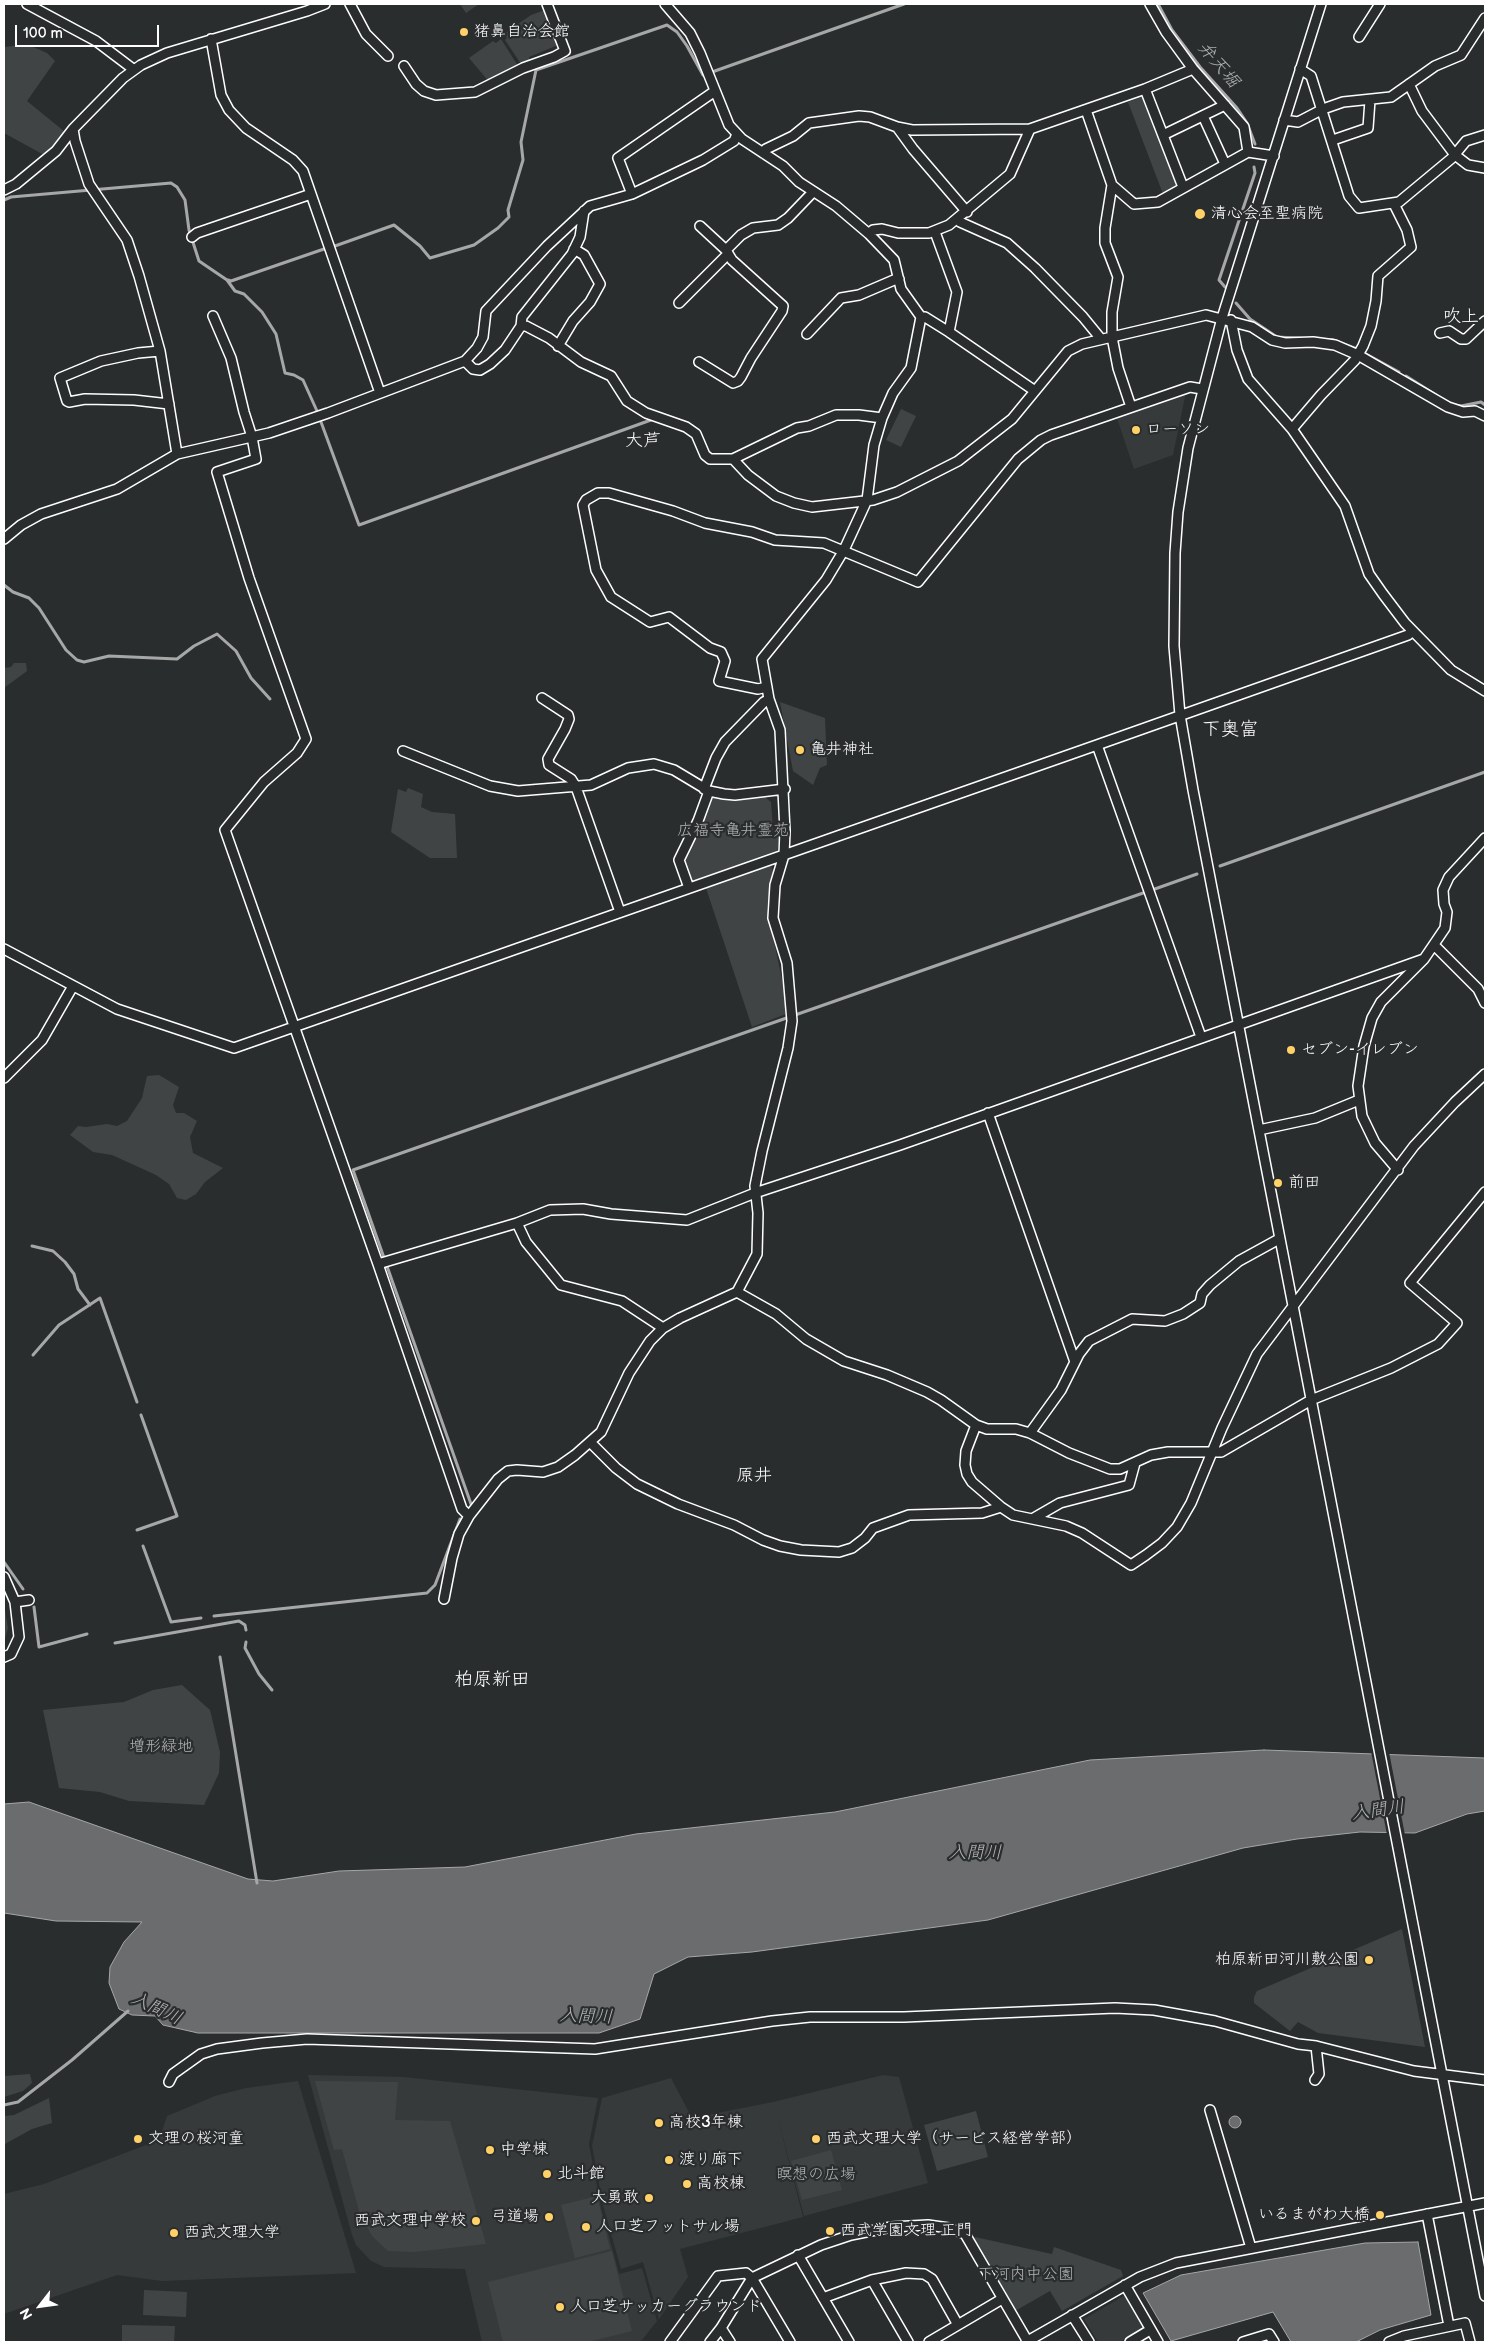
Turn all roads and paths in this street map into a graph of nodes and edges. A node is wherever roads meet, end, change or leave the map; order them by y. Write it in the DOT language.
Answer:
graph roads {
  1 [pos="27,4"];
  2 [pos="325,4"];
  3 [pos="350,4"];
  4 [pos="547,4"];
  5 [pos="665,4"];
  6 [pos="1150,4"];
  7 [pos="1321,4"];
  8 [pos="1380,4"];
  9 [pos="1485,18"];
  10 [pos="1359,37"];
  11 [pos="211,39"];
  12 [pos="388,56"];
  13 [pos="404,66"];
  14 [pos="1193,68"];
  15 [pos="133,69"];
  16 [pos="1300,69"];
  17 [pos="1410,84"];
  18 [pos="1145,89"];
  19 [pos="715,91"];
  20 [pos="1370,100"];
  21 [pos="1225,105"];
  22 [pos="1323,109"];
  23 [pos="1086,110"];
  24 [pos="1203,116"];
  25 [pos="1284,120"];
  26 [pos="897,127"];
  27 [pos="73,129"];
  28 [pos="1030,129"];
  29 [pos="737,134"];
  30 [pos="1163,135"];
  31 [pos="1485,135"];
  32 [pos="1333,140"];
  33 [pos="1248,152"];
  34 [pos="763,153"];
  35 [pos="1455,155"];
  36 [pos="1274,156"];
  37 [pos="1225,164"];
  38 [pos="1485,168"];
  39 [pos="1112,185"];
  40 [pos="1183,186"];
  41 [pos="4,190"];
  42 [pos="812,193"];
  43 [pos="311,194"];
  44 [pos="632,194"];
  45 [pos="1394,204"];
  46 [pos="584,211"];
  47 [pos="967,212"];
  48 [pos="958,219"];
  49 [pos="700,226"];
  50 [pos="935,232"];
  51 [pos="870,234"];
  52 [pos="192,237"];
  53 [pos="574,249"];
  54 [pos="727,252"];
  55 [pos="900,279"];
  56 [pos="679,303"];
  57 [pos="213,316"];
  58 [pos="921,317"];
  59 [pos="1227,319"];
  60 [pos="1485,321"];
  61 [pos="521,326"];
  62 [pos="949,332"];
  63 [pos="1440,333"];
  64 [pos="807,334"];
  65 [pos="1112,337"];
  66 [pos="1101,339"];
  67 [pos="558,346"];
  68 [pos="160,351"];
  69 [pos="1358,355"];
  70 [pos="465,361"];
  71 [pos="699,362"];
  72 [pos="1202,389"];
  73 [pos="1035,391"];
  74 [pos="380,394"];
  75 [pos="169,404"];
  76 [pos="1131,407"];
  77 [pos="1485,416"];
  78 [pos="882,418"];
  79 [pos="1292,429"];
  80 [pos="252,437"];
  81 [pos="177,454"];
  82 [pos="733,459"];
  83 [pos="867,500"];
  84 [pos="4,539"];
  85 [pos="844,550"];
  86 [pos="1413,631"];
  87 [pos="767,687"];
  88 [pos="1485,691"];
  89 [pos="542,698"];
  90 [pos="769,699"];
  91 [pos="1180,715"];
  92 [pos="1097,745"];
  93 [pos="403,751"];
  94 [pos="576,786"];
  95 [pos="785,789"];
  96 [pos="706,790"];
  97 [pos="1485,838"];
  98 [pos="784,855"];
  99 [pos="688,888"];
  100 [pos="620,912"];
  101 [pos="1435,946"];
  102 [pos="4,949"];
  103 [pos="1424,959"];
  104 [pos="73,986"];
  105 [pos="1485,1003"];
  106 [pos="1239,1024"];
  107 [pos="293,1027"];
  108 [pos="1201,1037"];
  109 [pos="1485,1074"];
  110 [pos="4,1078"];
  111 [pos="1359,1100"];
  112 [pos="988,1113"];
  113 [pos="1259,1130"];
  114 [pos="1398,1170"];
  115 [pos="1485,1192"];
  116 [pos="755,1193"];
  117 [pos="517,1223"];
  118 [pos="1279,1240"];
  119 [pos="378,1264"];
  120 [pos="737,1292"];
  121 [pos="1294,1308"];
  122 [pos="663,1328"];
  123 [pos="1075,1362"];
  124 [pos="1311,1400"];
  125 [pos="976,1425"];
  126 [pos="1030,1433"];
  127 [pos="591,1443"];
  128 [pos="1212,1453"];
  129 [pos="1135,1463"];
  130 [pos="1001,1507"];
  131 [pos="469,1516"];
  132 [pos="1034,1518"];
  133 [pos="4,1577"];
  134 [pos="444,1599"];
  135 [pos="29,1600"];
  136 [pos="15,1602"];
  137 [pos="4,1657"];
  138 [pos="1316,2046"];
  139 [pos="1442,2072"];
  140 [pos="1315,2080"];
  141 [pos="1485,2080"];
  142 [pos="169,2082"];
  143 [pos="1210,2110"];
  144 [pos="1485,2203"];
  145 [pos="1468,2206"];
  146 [pos="1428,2214"];
  147 [pos="1251,2248"];
  148 [pos="798,2255"];
  149 [pos="752,2278"];
  150 [pos="872,2280"];
  151 [pos="1126,2285"];
  152 [pos="1485,2296"];
  153 [pos="823,2298"];
  154 [pos="1002,2299"];
  155 [pos="1072,2315"];
  156 [pos="958,2325"];
  157 [pos="1449,2326"];
  158 [pos="721,2328"];
  159 [pos="1150,2330"];
  160 [pos="670,2342"];
  161 [pos="710,2342"];
  162 [pos="730,2342"];
  163 [pos="790,2342"];
  164 [pos="849,2342"];
  165 [pos="908,2342"];
  166 [pos="929,2342"];
  167 [pos="1027,2342"];
  168 [pos="1089,2342"];
  169 [pos="1130,2342"];
  170 [pos="1158,2342"];
  171 [pos="1243,2342"];
  172 [pos="1274,2342"];
  173 [pos="1388,2342"];
  174 [pos="1470,2342"];
  1 -- 15 [label="street"];
  2 -- 11 [label="street"];
  3 -- 12 [label="street"];
  4 -- 13 [label="street"];
  5 -- 19 [label="street"];
  6 -- 14 [label="street"];
  7 -- 16 [label="street"];
  8 -- 10 [label="street"];
  9 -- 17 [label="street"];
  11 -- 15 [label="street"];
  11 -- 43 [label="street"];
  14 -- 18 [label="street"];
  14 -- 21 [label="street"];
  15 -- 27 [label="street"];
  16 -- 22 [label="street"];
  16 -- 25 [label="street"];
  17 -- 20 [label="street"];
  17 -- 35 [label="street"];
  18 -- 23 [label="street"];
  18 -- 30 [label="street"];
  19 -- 29 [label="street"];
  19 -- 44 [label="street"];
  20 -- 22 [label="street"];
  20 -- 32 [label="street"];
  21 -- 24 [label="street"];
  21 -- 33 [label="street"];
  22 -- 25 [label="street"];
  22 -- 32 [label="street"];
  23 -- 28 [label="street"];
  23 -- 39 [label="street"];
  24 -- 30 [label="street"];
  24 -- 37 [label="street"];
  25 -- 36 [label="street"];
  26 -- 28 [label="street"];
  26 -- 34 [label="street"];
  26 -- 47 [label="street"];
  27 -- 41 [label="street"];
  27 -- 68 [label="street"];
  28 -- 47 [label="street"];
  29 -- 34 [label="street"];
  29 -- 44 [label="street"];
  30 -- 40 [label="street"];
  31 -- 35 [label="street"];
  32 -- 45 [label="street"];
  33 -- 36 [label="street"];
  33 -- 37 [label="street"];
  34 -- 42 [label="street"];
  35 -- 38 [label="street"];
  35 -- 45 [label="street"];
  36 -- 59 [label="street"];
  37 -- 40 [label="street"];
  39 -- 40 [label="street"];
  39 -- 65 [label="street"];
  42 -- 51 [label="street"];
  42 -- 54 [label="street"];
  43 -- 52 [label="street"];
  43 -- 74 [label="street"];
  44 -- 46 [label="street"];
  45 -- 69 [label="street"];
  46 -- 53 [label="street"];
  46 -- 70 [label="street"];
  47 -- 48 [label="street"];
  48 -- 50 [label="street"];
  48 -- 66 [label="street"];
  49 -- 54 [label="street"];
  50 -- 51 [label="street"];
  50 -- 62 [label="street"];
  51 -- 55 [label="street"];
  53 -- 61 [label="street"];
  53 -- 67 [label="street"];
  54 -- 56 [label="street"];
  54 -- 71 [label="street"];
  55 -- 58 [label="street"];
  55 -- 64 [label="street"];
  57 -- 80 [label="street"];
  58 -- 62 [label="street"];
  58 -- 78 [label="street"];
  59 -- 65 [label="street"];
  59 -- 69 [label="street"];
  59 -- 72 [label="street"];
  59 -- 79 [label="street"];
  60 -- 63 [label="street"];
  61 -- 67 [label="street"];
  61 -- 70 [label="street"];
  62 -- 73 [label="street"];
  65 -- 66 [label="street"];
  65 -- 76 [label="street"];
  66 -- 73 [label="street"];
  67 -- 82 [label="street"];
  68 -- 75 [label="street"];
  68 -- 75 [label="street"];
  69 -- 77 [label="street"];
  69 -- 79 [label="street"];
  70 -- 74 [label="street"];
  72 -- 76 [label="street"];
  72 -- 91 [label="street"];
  73 -- 83 [label="street"];
  74 -- 80 [label="street"];
  75 -- 81 [label="street"];
  76 -- 85 [label="street"];
  78 -- 82 [label="street"];
  78 -- 83 [label="street"];
  79 -- 86 [label="street"];
  80 -- 81 [label="street"];
  80 -- 107 [label="street"];
  81 -- 84 [label="street"];
  82 -- 83 [label="street"];
  83 -- 85 [label="street"];
  85 -- 87 [label="street"];
  85 -- 87 [label="street"];
  86 -- 88 [label="street"];
  86 -- 91 [label="street"];
  87 -- 90 [label="street"];
  89 -- 94 [label="street"];
  90 -- 95 [label="street"];
  90 -- 96 [label="street"];
  91 -- 92 [label="street"];
  91 -- 106 [label="street"];
  92 -- 98 [label="street"];
  92 -- 108 [label="street"];
  93 -- 94 [label="street"];
  94 -- 96 [label="street"];
  94 -- 100 [label="street"];
  95 -- 96 [label="street"];
  95 -- 98 [label="street"];
  96 -- 99 [label="street"];
  97 -- 101 [label="street"];
  98 -- 99 [label="street"];
  98 -- 116 [label="street"];
  99 -- 100 [label="street"];
  100 -- 107 [label="street"];
  101 -- 103 [label="street"];
  101 -- 105 [label="street"];
  102 -- 104 [label="street"];
  103 -- 106 [label="street"];
  103 -- 111 [label="street"];
  104 -- 107 [label="street"];
  104 -- 110 [label="street"];
  106 -- 108 [label="street"];
  106 -- 113 [label="street"];
  107 -- 119 [label="street"];
  108 -- 112 [label="street"];
  109 -- 114 [label="street"];
  111 -- 113 [label="street"];
  111 -- 114 [label="street"];
  112 -- 116 [label="street"];
  112 -- 123 [label="street"];
  113 -- 118 [label="street"];
  114 -- 121 [label="street"];
  115 -- 124 [label="street"];
  116 -- 117 [label="street"];
  116 -- 120 [label="street"];
  117 -- 119 [label="street"];
  117 -- 122 [label="street"];
  118 -- 121 [label="street"];
  118 -- 123 [label="street"];
  119 -- 131 [label="street"];
  120 -- 122 [label="street"];
  120 -- 125 [label="street"];
  121 -- 124 [label="street"];
  121 -- 128 [label="street"];
  122 -- 127 [label="street"];
  123 -- 126 [label="street"];
  124 -- 128 [label="street"];
  124 -- 139 [label="street"];
  125 -- 126 [label="street"];
  125 -- 130 [label="street"];
  126 -- 129 [label="street"];
  127 -- 130 [label="street"];
  127 -- 131 [label="street"];
  128 -- 129 [label="street"];
  128 -- 132 [label="street"];
  129 -- 132 [label="street"];
  130 -- 132 [label="street"];
  131 -- 134 [label="street"];
  133 -- 136 [label="street"];
  135 -- 136 [label="street"];
  136 -- 137 [label="street"];
  138 -- 139 [label="street"];
  138 -- 140 [label="street"];
  138 -- 142 [label="street"];
  139 -- 141 [label="street"];
  139 -- 145 [label="street"];
  143 -- 147 [label="street"];
  144 -- 145 [label="street"];
  145 -- 146 [label="street"];
  145 -- 152 [label="street"];
  146 -- 147 [label="street"];
  146 -- 157 [label="street"];
  147 -- 151 [label="street"];
  148 -- 149 [label="street"];
  148 -- 153 [label="street"];
  148 -- 154 [label="street"];
  149 -- 158 [label="street"];
  149 -- 160 [label="street"];
  149 -- 163 [label="street"];
  150 -- 153 [label="street"];
  150 -- 156 [label="street"];
  150 -- 165 [label="street"];
  151 -- 155 [label="street"];
  151 -- 159 [label="street"];
  153 -- 164 [label="street"];
  154 -- 156 [label="street"];
  154 -- 167 [label="street"];
  155 -- 167 [label="street"];
  155 -- 168 [label="street"];
  156 -- 166 [label="street"];
  157 -- 173 [label="street"];
  157 -- 174 [label="street"];
  158 -- 161 [label="street"];
  158 -- 162 [label="street"];
  159 -- 169 [label="street"];
  159 -- 170 [label="street"];
  171 -- 172 [label="street"];
}
